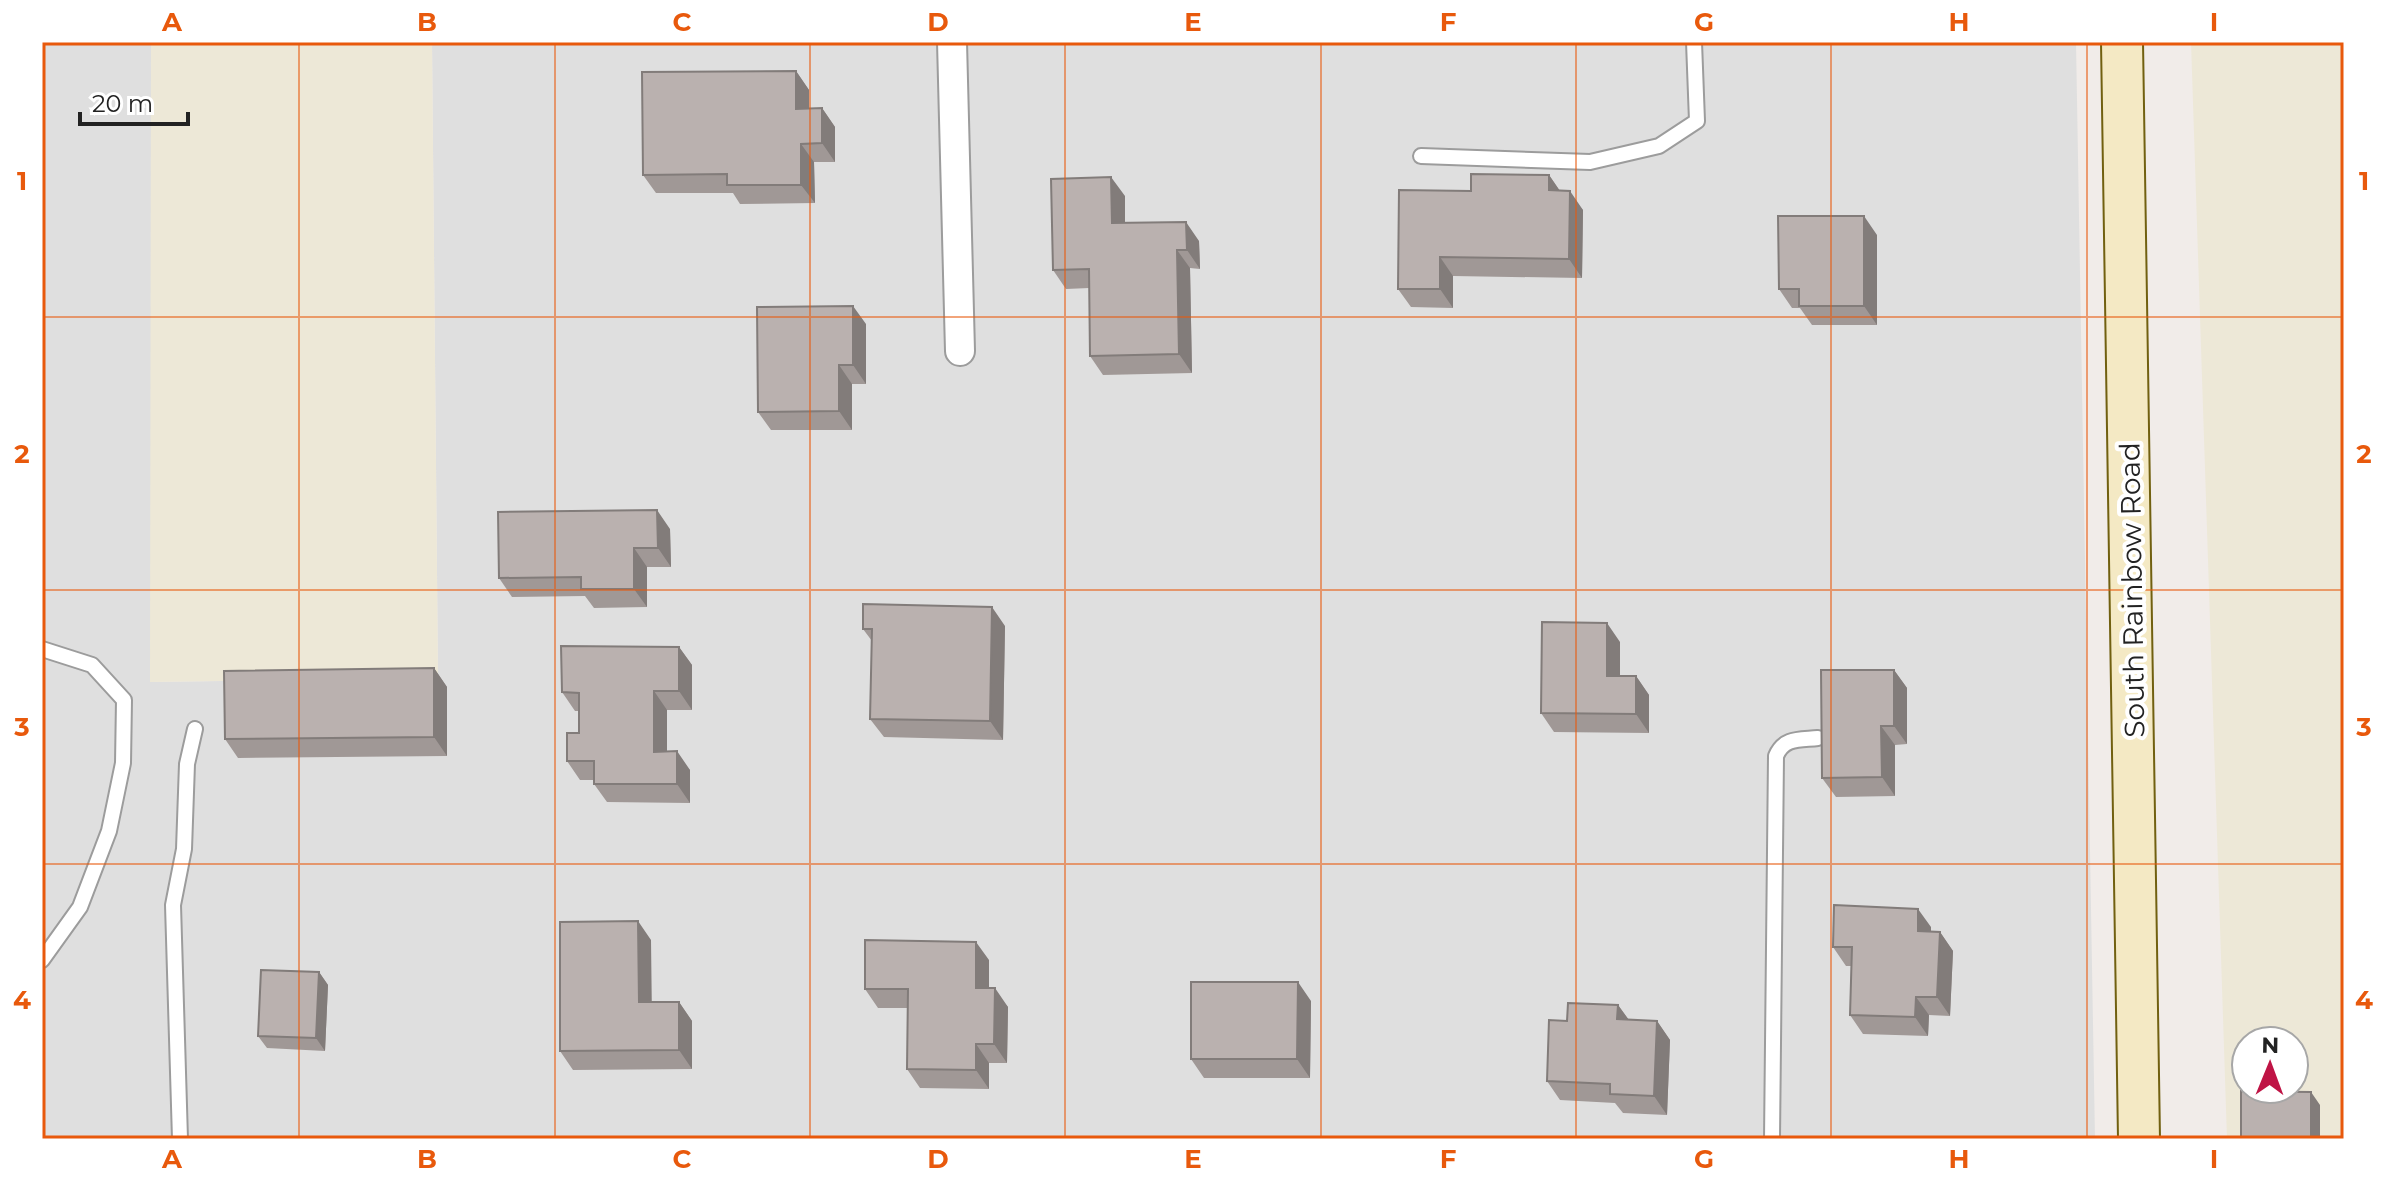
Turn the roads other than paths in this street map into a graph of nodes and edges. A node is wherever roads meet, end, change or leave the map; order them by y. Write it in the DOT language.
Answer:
graph roads {
  1 [pos="952,42"];
  2 [pos="1694,42"];
  3 [pos="2122,42"];
  4 [pos="1421,156"];
  5 [pos="960,351"];
  6 [pos="42,649"];
  7 [pos="195,729"];
  8 [pos="1818,738"];
  9 [pos="42,960"];
  10 [pos="180,1139"];
  11 [pos="1772,1139"];
  12 [pos="2139,1139"];
  1 -- 5 [label="street"];
  2 -- 4 [label="lane"];
  3 -- 12 [label="main road, South Rainbow Road"];
  6 -- 9 [label="lane"];
  7 -- 10 [label="lane"];
  8 -- 11 [label="lane"];
}
